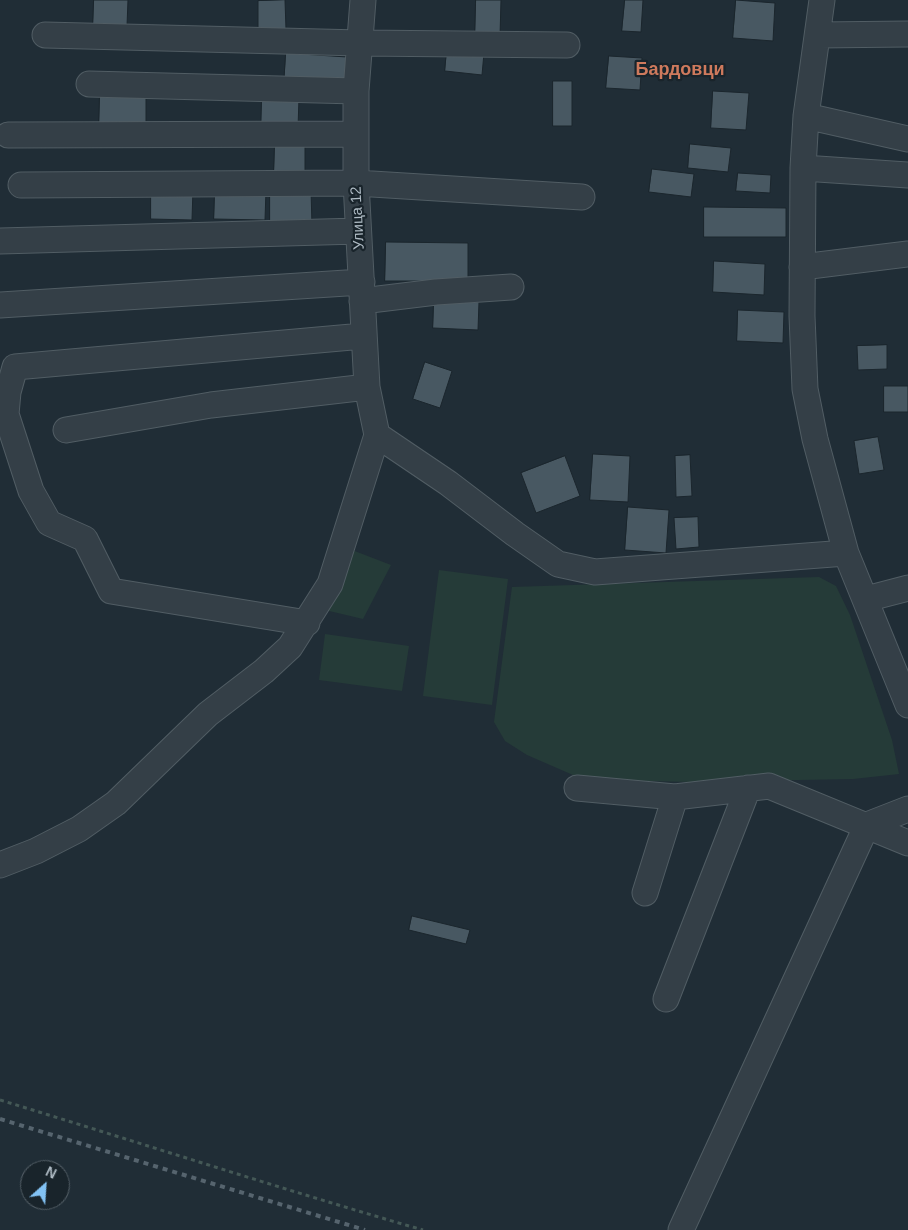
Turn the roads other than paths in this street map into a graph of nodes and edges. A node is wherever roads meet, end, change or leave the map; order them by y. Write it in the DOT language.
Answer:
graph roads {
  1 [pos="363,0"];
  2 [pos="822,0"];
  3 [pos="908,34"];
  4 [pos="45,35"];
  5 [pos="819,35"];
  6 [pos="360,43"];
  7 [pos="566,45"];
  8 [pos="89,84"];
  9 [pos="356,91"];
  10 [pos="806,116"];
  11 [pos="356,134"];
  12 [pos="8,135"];
  13 [pos="908,139"];
  14 [pos="803,168"];
  15 [pos="908,175"];
  16 [pos="356,183"];
  17 [pos="21,185"];
  18 [pos="582,197"];
  19 [pos="358,231"];
  20 [pos="0,241"];
  21 [pos="908,254"];
  22 [pos="802,267"];
  23 [pos="511,287"];
  24 [pos="362,292"];
  25 [pos="0,305"];
  26 [pos="363,336"];
  27 [pos="367,387"];
  28 [pos="66,430"];
  29 [pos="377,435"];
  30 [pos="846,553"];
  31 [pos="908,588"];
  32 [pos="866,599"];
  33 [pos="307,623"];
  34 [pos="908,705"];
  35 [pos="577,788"];
  36 [pos="748,788"];
  37 [pos="675,797"];
  38 [pos="908,809"];
  39 [pos="867,825"];
  40 [pos="908,843"];
  41 [pos="0,865"];
  42 [pos="645,893"];
  43 [pos="666,999"];
  44 [pos="681,1230"];
  1 -- 6 [label="street, Улица 12"];
  2 -- 5 [label="street"];
  3 -- 5 [label="street"];
  4 -- 6 [label="street"];
  5 -- 10 [label="street"];
  6 -- 7 [label="street"];
  6 -- 9 [label="street, Улица 12"];
  8 -- 9 [label="street"];
  9 -- 11 [label="street, Улица 12"];
  10 -- 13 [label="street"];
  10 -- 14 [label="street"];
  11 -- 12 [label="street"];
  11 -- 16 [label="street, Улица 12"];
  14 -- 15 [label="street"];
  14 -- 22 [label="street"];
  16 -- 17 [label="street"];
  16 -- 18 [label="street"];
  16 -- 19 [label="street, Улица 12"];
  19 -- 20 [label="street"];
  19 -- 24 [label="street, Улица 12"];
  21 -- 22 [label="street"];
  22 -- 30 [label="street"];
  23 -- 24 [label="street"];
  24 -- 25 [label="street"];
  24 -- 26 [label="street, Улица 12"];
  26 -- 27 [label="street, Улица 12"];
  26 -- 33 [label="street"];
  27 -- 28 [label="street"];
  27 -- 29 [label="street, Улица 12"];
  29 -- 30 [label="street"];
  29 -- 33 [label="street"];
  30 -- 32 [label="street"];
  31 -- 32 [label="street"];
  32 -- 34 [label="street"];
  33 -- 41 [label="street"];
  35 -- 37 [label="street"];
  36 -- 37 [label="street"];
  36 -- 39 [label="street"];
  36 -- 43 [label="street"];
  37 -- 42 [label="street"];
  38 -- 39 [label="street"];
  39 -- 40 [label="street"];
  39 -- 44 [label="street"];
}
